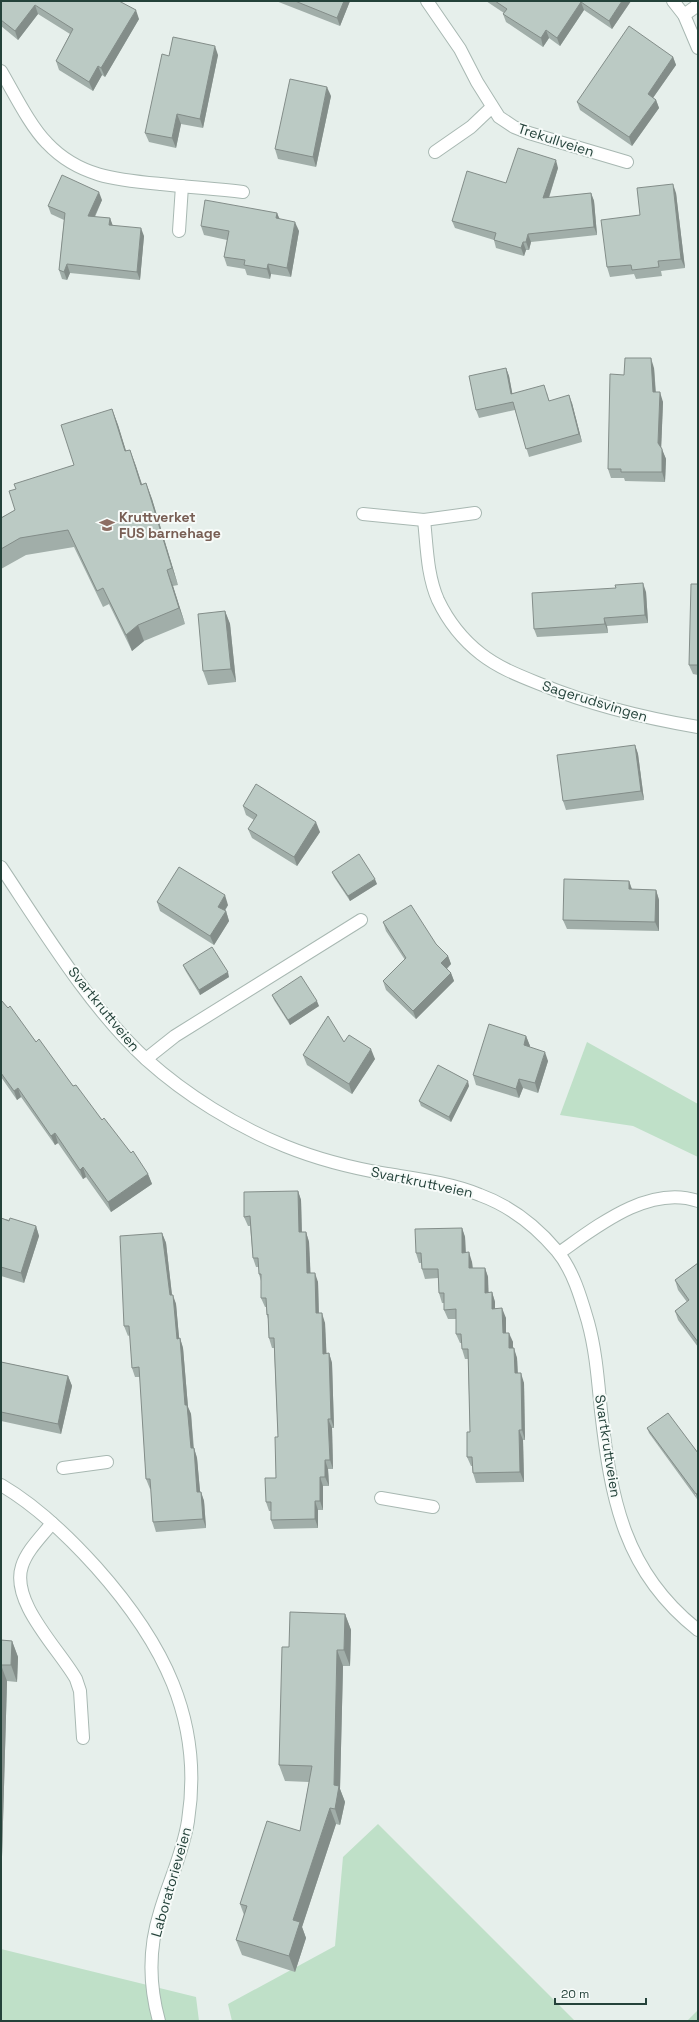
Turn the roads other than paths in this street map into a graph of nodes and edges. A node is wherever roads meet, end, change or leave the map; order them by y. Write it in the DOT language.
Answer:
graph roads {
  1 [pos="427,1"];
  2 [pos="673,1"];
  3 [pos="698,5"];
  4 [pos="684,15"];
  5 [pos="698,48"];
  6 [pos="1,71"];
  7 [pos="492,107"];
  8 [pos="435,152"];
  9 [pos="627,162"];
  10 [pos="182,186"];
  11 [pos="243,192"];
  12 [pos="179,231"];
  13 [pos="475,513"];
  14 [pos="363,514"];
  15 [pos="424,520"];
  16 [pos="698,727"];
  17 [pos="1,867"];
  18 [pos="361,920"];
  19 [pos="146,1059"];
  20 [pos="698,1201"];
  21 [pos="559,1253"];
  22 [pos="107,1462"];
  23 [pos="63,1468"];
  24 [pos="1,1485"];
  25 [pos="381,1498"];
  26 [pos="433,1507"];
  27 [pos="52,1523"];
  28 [pos="698,1630"];
  29 [pos="84,1738"];
  30 [pos="159,2021"];
  1 -- 7 [label="street, Trekullveien"];
  2 -- 4 [label="street"];
  3 -- 4 [label="street"];
  4 -- 5 [label="street"];
  6 -- 10 [label="street"];
  7 -- 8 [label="street"];
  7 -- 9 [label="street, Trekullveien"];
  10 -- 11 [label="street"];
  10 -- 12 [label="street"];
  13 -- 15 [label="street"];
  14 -- 15 [label="street"];
  15 -- 16 [label="street, Sagerudsvingen"];
  17 -- 19 [label="street, Svartkruttveien"];
  18 -- 19 [label="street"];
  19 -- 21 [label="street, Svartkruttveien"];
  20 -- 21 [label="street"];
  21 -- 28 [label="street, Svartkruttveien"];
  22 -- 23 [label="street"];
  24 -- 27 [label="street, Laboratorieveien"];
  25 -- 26 [label="street"];
  27 -- 29 [label="street"];
  27 -- 30 [label="street, Laboratorieveien"];
}
